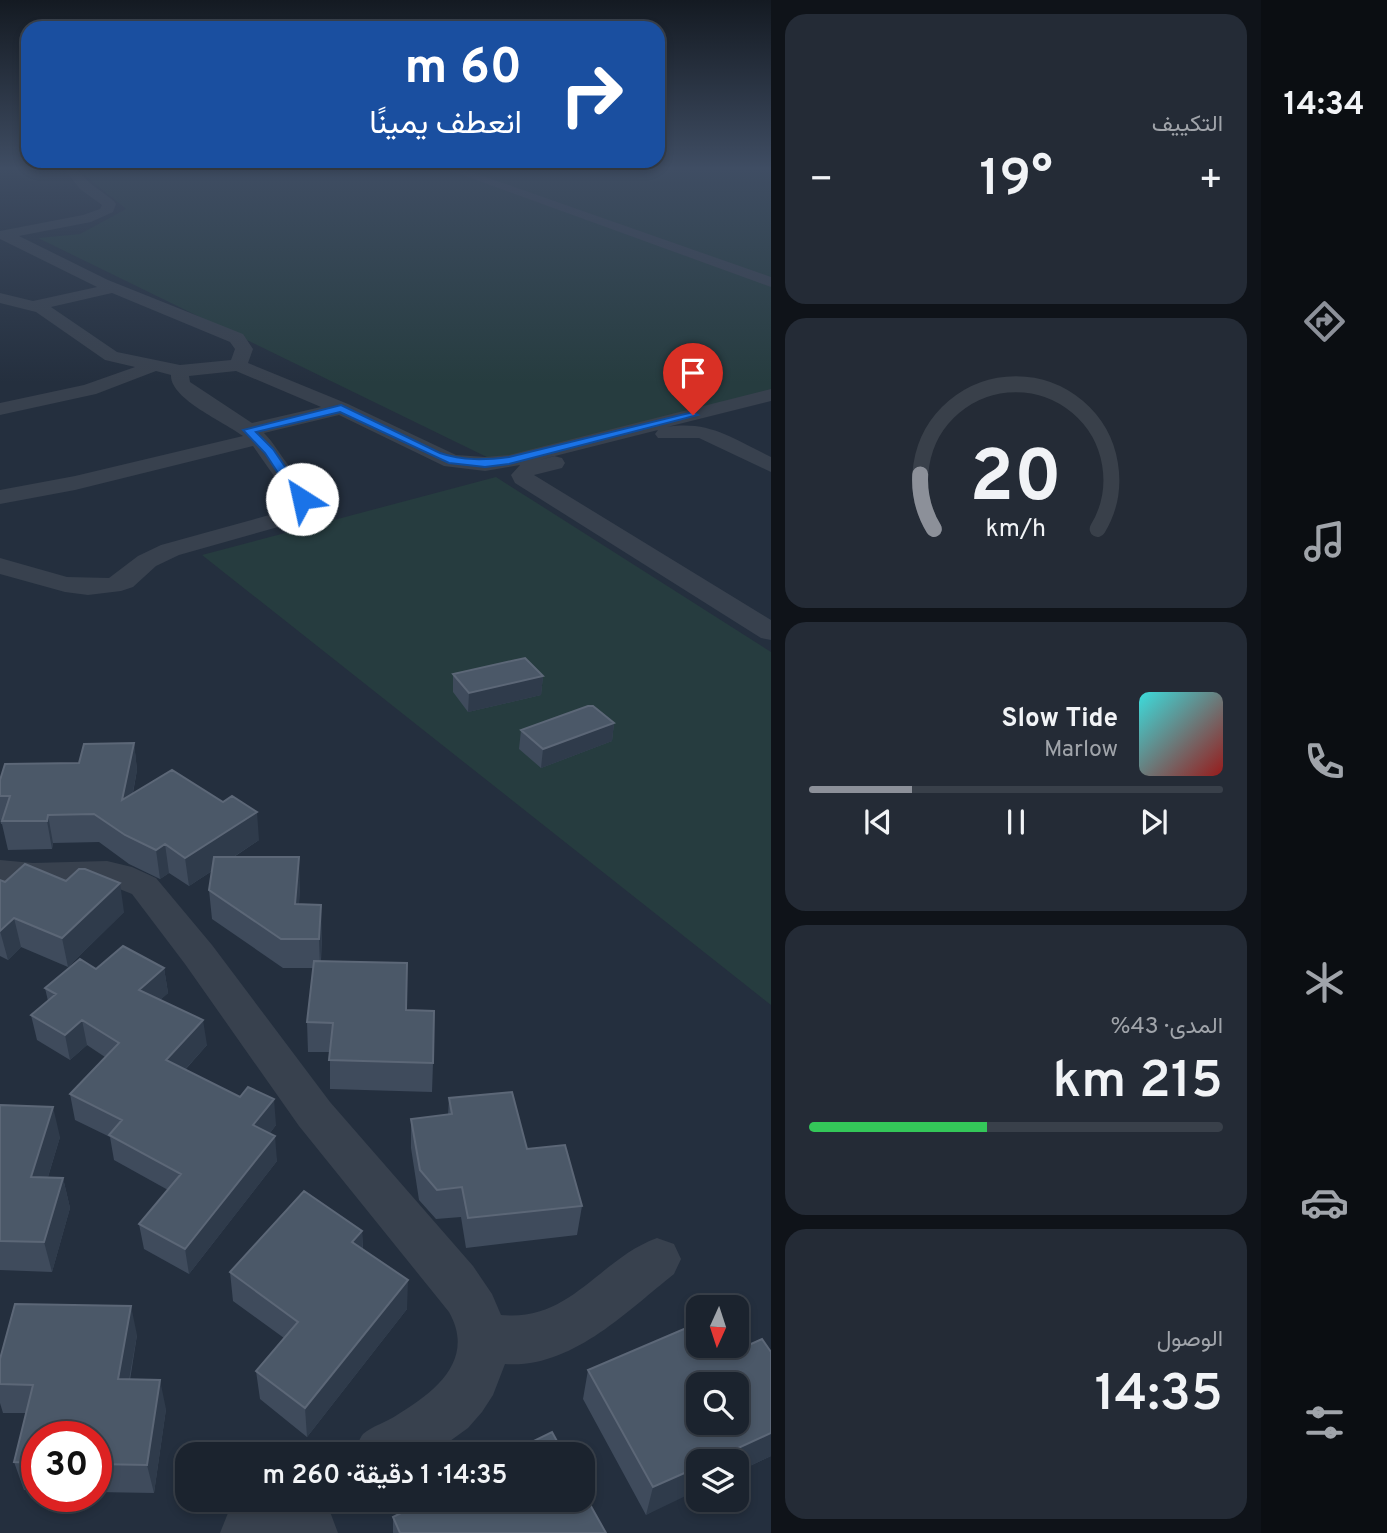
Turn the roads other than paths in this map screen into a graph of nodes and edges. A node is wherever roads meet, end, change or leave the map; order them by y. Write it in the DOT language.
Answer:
graph roads {
  1 [pos="15,241"];
  2 [pos="654,241"];
  3 [pos="771,282"];
  4 [pos="113,288"];
  5 [pos="0,298"];
  6 [pos="37,305"];
  7 [pos="238,365"];
  8 [pos="154,366"];
  9 [pos="180,371"];
  10 [pos="771,395"];
  11 [pos="341,408"];
  12 [pos="0,410"];
  13 [pos="253,435"];
  14 [pos="771,465"];
  15 [pos="0,497"];
  16 [pos="0,566"];
  17 [pos="771,632"];
  18 [pos="0,872"];
  19 [pos="657,1259"];
  20 [pos="483,1337"];
  21 [pos="402,1442"];
  22 [pos="304,1512"];
  23 [pos="248,1533"];
  1 -- 4 [label="street"];
  2 -- 3 [label="street"];
  4 -- 6 [label="street"];
  4 -- 7 [label="street"];
  5 -- 6 [label="street"];
  6 -- 8 [label="street"];
  7 -- 9 [label="street"];
  7 -- 11 [label="street"];
  8 -- 9 [label="street"];
  8 -- 12 [label="street"];
  9 -- 13 [label="street"];
  10 -- 11 [label="street"];
  11 -- 13 [label="street"];
  13 -- 15 [label="street"];
  13 -- 16 [label="street"];
  14 -- 17 [label="street"];
  18 -- 20 [label="street"];
  19 -- 20 [label="street"];
  20 -- 21 [label="street"];
  22 -- 23 [label="street"];
}
